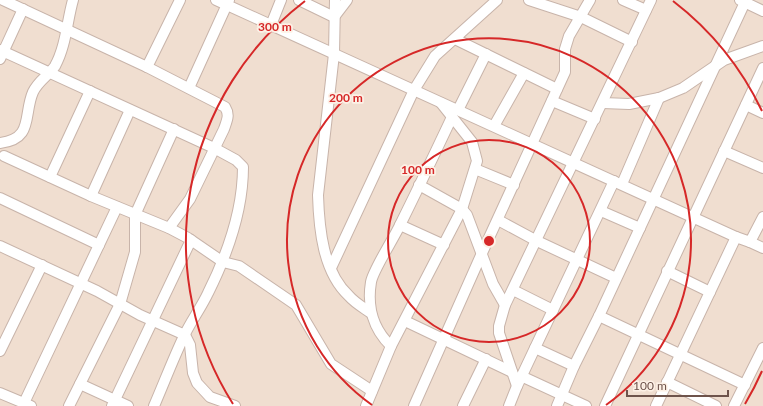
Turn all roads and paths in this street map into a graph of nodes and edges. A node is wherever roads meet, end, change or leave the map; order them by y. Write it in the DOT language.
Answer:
graph roads {
  1 [pos="73,0"];
  2 [pos="180,0"];
  3 [pos="216,0"];
  4 [pos="281,0"];
  5 [pos="299,0"];
  6 [pos="335,0"];
  7 [pos="346,0"];
  8 [pos="497,0"];
  9 [pos="530,0"];
  10 [pos="590,0"];
  11 [pos="623,0"];
  12 [pos="651,0"];
  13 [pos="7,1"];
  14 [pos="744,1"];
  15 [pos="228,3"];
  16 [pos="23,9"];
  17 [pos="646,10"];
  18 [pos="763,11"];
  19 [pos="334,17"];
  20 [pos="580,17"];
  21 [pos="271,25"];
  22 [pos="66,29"];
  23 [pos="455,39"];
  24 [pos="632,42"];
  25 [pos="763,46"];
  26 [pos="1,53"];
  27 [pos="334,54"];
  28 [pos="486,54"];
  29 [pos="715,65"];
  30 [pos="147,67"];
  31 [pos="763,68"];
  32 [pos="49,73"];
  33 [pos="524,73"];
  34 [pos="189,88"];
  35 [pos="557,89"];
  36 [pos="414,90"];
  37 [pos="90,91"];
  38 [pos="659,98"];
  39 [pos="552,101"];
  40 [pos="603,103"];
  41 [pos="746,105"];
  42 [pos="130,110"];
  43 [pos="763,113"];
  44 [pos="455,114"];
  45 [pos="595,119"];
  46 [pos="494,126"];
  47 [pos="174,130"];
  48 [pos="11,142"];
  49 [pos="0,143"];
  50 [pos="533,144"];
  51 [pos="214,148"];
  52 [pos="724,151"];
  53 [pos="2,161"];
  54 [pos="575,163"];
  55 [pos="763,168"];
  56 [pos="475,169"];
  57 [pos="50,177"];
  58 [pos="618,183"];
  59 [pos="420,185"];
  60 [pos="514,185"];
  61 [pos="91,196"];
  62 [pos="0,198"];
  63 [pos="654,200"];
  64 [pos="117,207"];
  65 [pos="462,209"];
  66 [pos="601,211"];
  67 [pos="135,215"];
  68 [pos="763,217"];
  69 [pos="693,218"];
  70 [pos="498,220"];
  71 [pos="400,225"];
  72 [pos="169,228"];
  73 [pos="640,228"];
  74 [pos="736,237"];
  75 [pos="191,240"];
  76 [pos="537,241"];
  77 [pos="750,242"];
  78 [pos="99,245"];
  79 [pos="444,245"];
  80 [pos="1,248"];
  81 [pos="763,248"];
  82 [pos="482,253"];
  83 [pos="577,259"];
  84 [pos="223,262"];
  85 [pos="42,265"];
  86 [pos="331,268"];
  87 [pos="667,271"];
  88 [pos="616,278"];
  89 [pos="81,284"];
  90 [pos="513,290"];
  91 [pos="710,292"];
  92 [pos="120,304"];
  93 [pos="505,305"];
  94 [pos="553,310"];
  95 [pos="371,313"];
  96 [pos="599,316"];
  97 [pos="152,320"];
  98 [pos="405,321"];
  99 [pos="185,335"];
  100 [pos="638,335"];
  101 [pos="444,339"];
  102 [pos="391,346"];
  103 [pos="535,348"];
  104 [pos="763,348"];
  105 [pos="0,352"];
  106 [pos="680,356"];
  107 [pos="486,359"];
  108 [pos="574,366"];
  109 [pos="512,372"];
  110 [pos="519,381"];
  111 [pos="667,382"];
  112 [pos="80,384"];
  113 [pos="745,386"];
  114 [pos="0,393"];
  115 [pos="562,395"];
  116 [pos="371,400"];
  117 [pos="114,403"];
  118 [pos="28,404"];
  119 [pos="69,406"];
  120 [pos="128,406"];
  121 [pos="154,406"];
  122 [pos="235,406"];
  123 [pos="414,406"];
  124 [pos="463,406"];
  125 [pos="509,406"];
  126 [pos="557,406"];
  127 [pos="586,406"];
  128 [pos="605,406"];
  129 [pos="656,406"];
  130 [pos="716,406"];
  131 [pos="734,406"];
  1 -- 22 [label="street"];
  2 -- 30 [label="street"];
  3 -- 15 [label="street"];
  4 -- 21 [label="street"];
  5 -- 19 [label="street"];
  6 -- 19 [label="street"];
  7 -- 19 [label="street"];
  8 -- 23 [label="street"];
  9 -- 20 [label="street"];
  10 -- 20 [label="street"];
  11 -- 17 [label="street"];
  12 -- 17 [label="street"];
  13 -- 16 [label="street"];
  14 -- 18 [label="street"];
  14 -- 29 [label="street"];
  15 -- 21 [label="street"];
  15 -- 34 [label="street"];
  16 -- 22 [label="street"];
  16 -- 26 [label="street"];
  17 -- 24 [label="street"];
  19 -- 27 [label="street"];
  20 -- 24 [label="street"];
  20 -- 35 [label="street"];
  21 -- 27 [label="street"];
  22 -- 30 [label="street"];
  22 -- 32 [label="street"];
  23 -- 28 [label="street"];
  23 -- 36 [label="street"];
  24 -- 40 [label="street"];
  25 -- 29 [label="street"];
  26 -- 32 [label="street"];
  27 -- 36 [label="street"];
  27 -- 86 [label="street"];
  28 -- 33 [label="street"];
  28 -- 44 [label="street"];
  29 -- 38 [label="street"];
  29 -- 63 [label="street"];
  30 -- 34 [label="street"];
  31 -- 41 [label="street"];
  32 -- 37 [label="street"];
  32 -- 48 [label="street"];
  33 -- 35 [label="street"];
  33 -- 46 [label="street"];
  34 -- 51 [label="street"];
  35 -- 39 [label="street"];
  36 -- 44 [label="street"];
  36 -- 86 [label="street"];
  37 -- 42 [label="street"];
  37 -- 57 [label="street"];
  38 -- 40 [label="street"];
  38 -- 58 [label="street"];
  39 -- 45 [label="street"];
  39 -- 50 [label="street"];
  40 -- 45 [label="street"];
  41 -- 43 [label="street"];
  41 -- 52 [label="street"];
  42 -- 47 [label="street"];
  42 -- 61 [label="street"];
  44 -- 46 [label="street"];
  44 -- 56 [label="street"];
  44 -- 59 [label="street"];
  45 -- 54 [label="street"];
  46 -- 50 [label="street"];
  47 -- 51 [label="street"];
  47 -- 67 [label="street"];
  48 -- 49 [label="street"];
  48 -- 53 [label="street"];
  50 -- 54 [label="street"];
  50 -- 60 [label="street"];
  51 -- 72 [label="street"];
  51 -- 84 [label="street"];
  52 -- 55 [label="street"];
  52 -- 69 [label="street"];
  53 -- 57 [label="street"];
  54 -- 58 [label="street"];
  54 -- 76 [label="street"];
  56 -- 60 [label="street"];
  56 -- 65 [label="street"];
  57 -- 61 [label="street"];
  58 -- 63 [label="street"];
  58 -- 66 [label="street"];
  59 -- 65 [label="street"];
  59 -- 71 [label="street"];
  60 -- 70 [label="street"];
  61 -- 64 [label="street"];
  62 -- 78 [label="street"];
  63 -- 69 [label="street"];
  63 -- 73 [label="street"];
  64 -- 67 [label="street"];
  64 -- 78 [label="street"];
  65 -- 79 [label="street"];
  65 -- 82 [label="street"];
  66 -- 73 [label="street"];
  66 -- 83 [label="street"];
  67 -- 72 [label="street"];
  67 -- 92 [label="street"];
  68 -- 77 [label="street"];
  69 -- 74 [label="street"];
  69 -- 87 [label="street"];
  70 -- 76 [label="street"];
  70 -- 82 [label="street"];
  71 -- 79 [label="street"];
  71 -- 95 [label="street"];
  72 -- 75 [label="street"];
  73 -- 88 [label="street"];
  74 -- 77 [label="street"];
  74 -- 91 [label="street"];
  75 -- 84 [label="street"];
  75 -- 97 [label="street"];
  76 -- 83 [label="street"];
  76 -- 90 [label="street"];
  77 -- 81 [label="street"];
  78 -- 89 [label="street"];
  79 -- 98 [label="street"];
  80 -- 85 [label="street"];
  82 -- 93 [label="street"];
  82 -- 101 [label="street"];
  83 -- 88 [label="street"];
  83 -- 94 [label="street"];
  84 -- 99 [label="street"];
  84 -- 116 [label="street"];
  85 -- 89 [label="street"];
  85 -- 105 [label="street"];
  86 -- 95 [label="street"];
  87 -- 91 [label="street"];
  87 -- 100 [label="street"];
  88 -- 96 [label="street"];
  89 -- 92 [label="street"];
  89 -- 118 [label="street"];
  90 -- 93 [label="street"];
  90 -- 94 [label="street"];
  91 -- 106 [label="street"];
  92 -- 97 [label="street"];
  92 -- 112 [label="street"];
  93 -- 109 [label="street"];
  94 -- 103 [label="street"];
  95 -- 102 [label="street"];
  96 -- 100 [label="street"];
  96 -- 108 [label="street"];
  97 -- 99 [label="street"];
  97 -- 117 [label="street"];
  98 -- 101 [label="street"];
  98 -- 102 [label="street"];
  99 -- 121 [label="street"];
  99 -- 122 [label="street"];
  100 -- 106 [label="street"];
  100 -- 128 [label="street"];
  101 -- 107 [label="street"];
  101 -- 123 [label="street"];
  102 -- 116 [label="street"];
  103 -- 108 [label="street"];
  103 -- 110 [label="street"];
  104 -- 113 [label="street"];
  106 -- 111 [label="street"];
  106 -- 113 [label="street"];
  107 -- 109 [label="street"];
  107 -- 124 [label="street"];
  108 -- 115 [label="street"];
  109 -- 110 [label="street"];
  110 -- 115 [label="street"];
  110 -- 125 [label="street"];
  111 -- 129 [label="street"];
  111 -- 130 [label="street"];
  112 -- 117 [label="street"];
  112 -- 119 [label="street"];
  113 -- 131 [label="street"];
  114 -- 118 [label="street"];
  115 -- 126 [label="street"];
  115 -- 127 [label="street"];
  117 -- 120 [label="street"];
}
